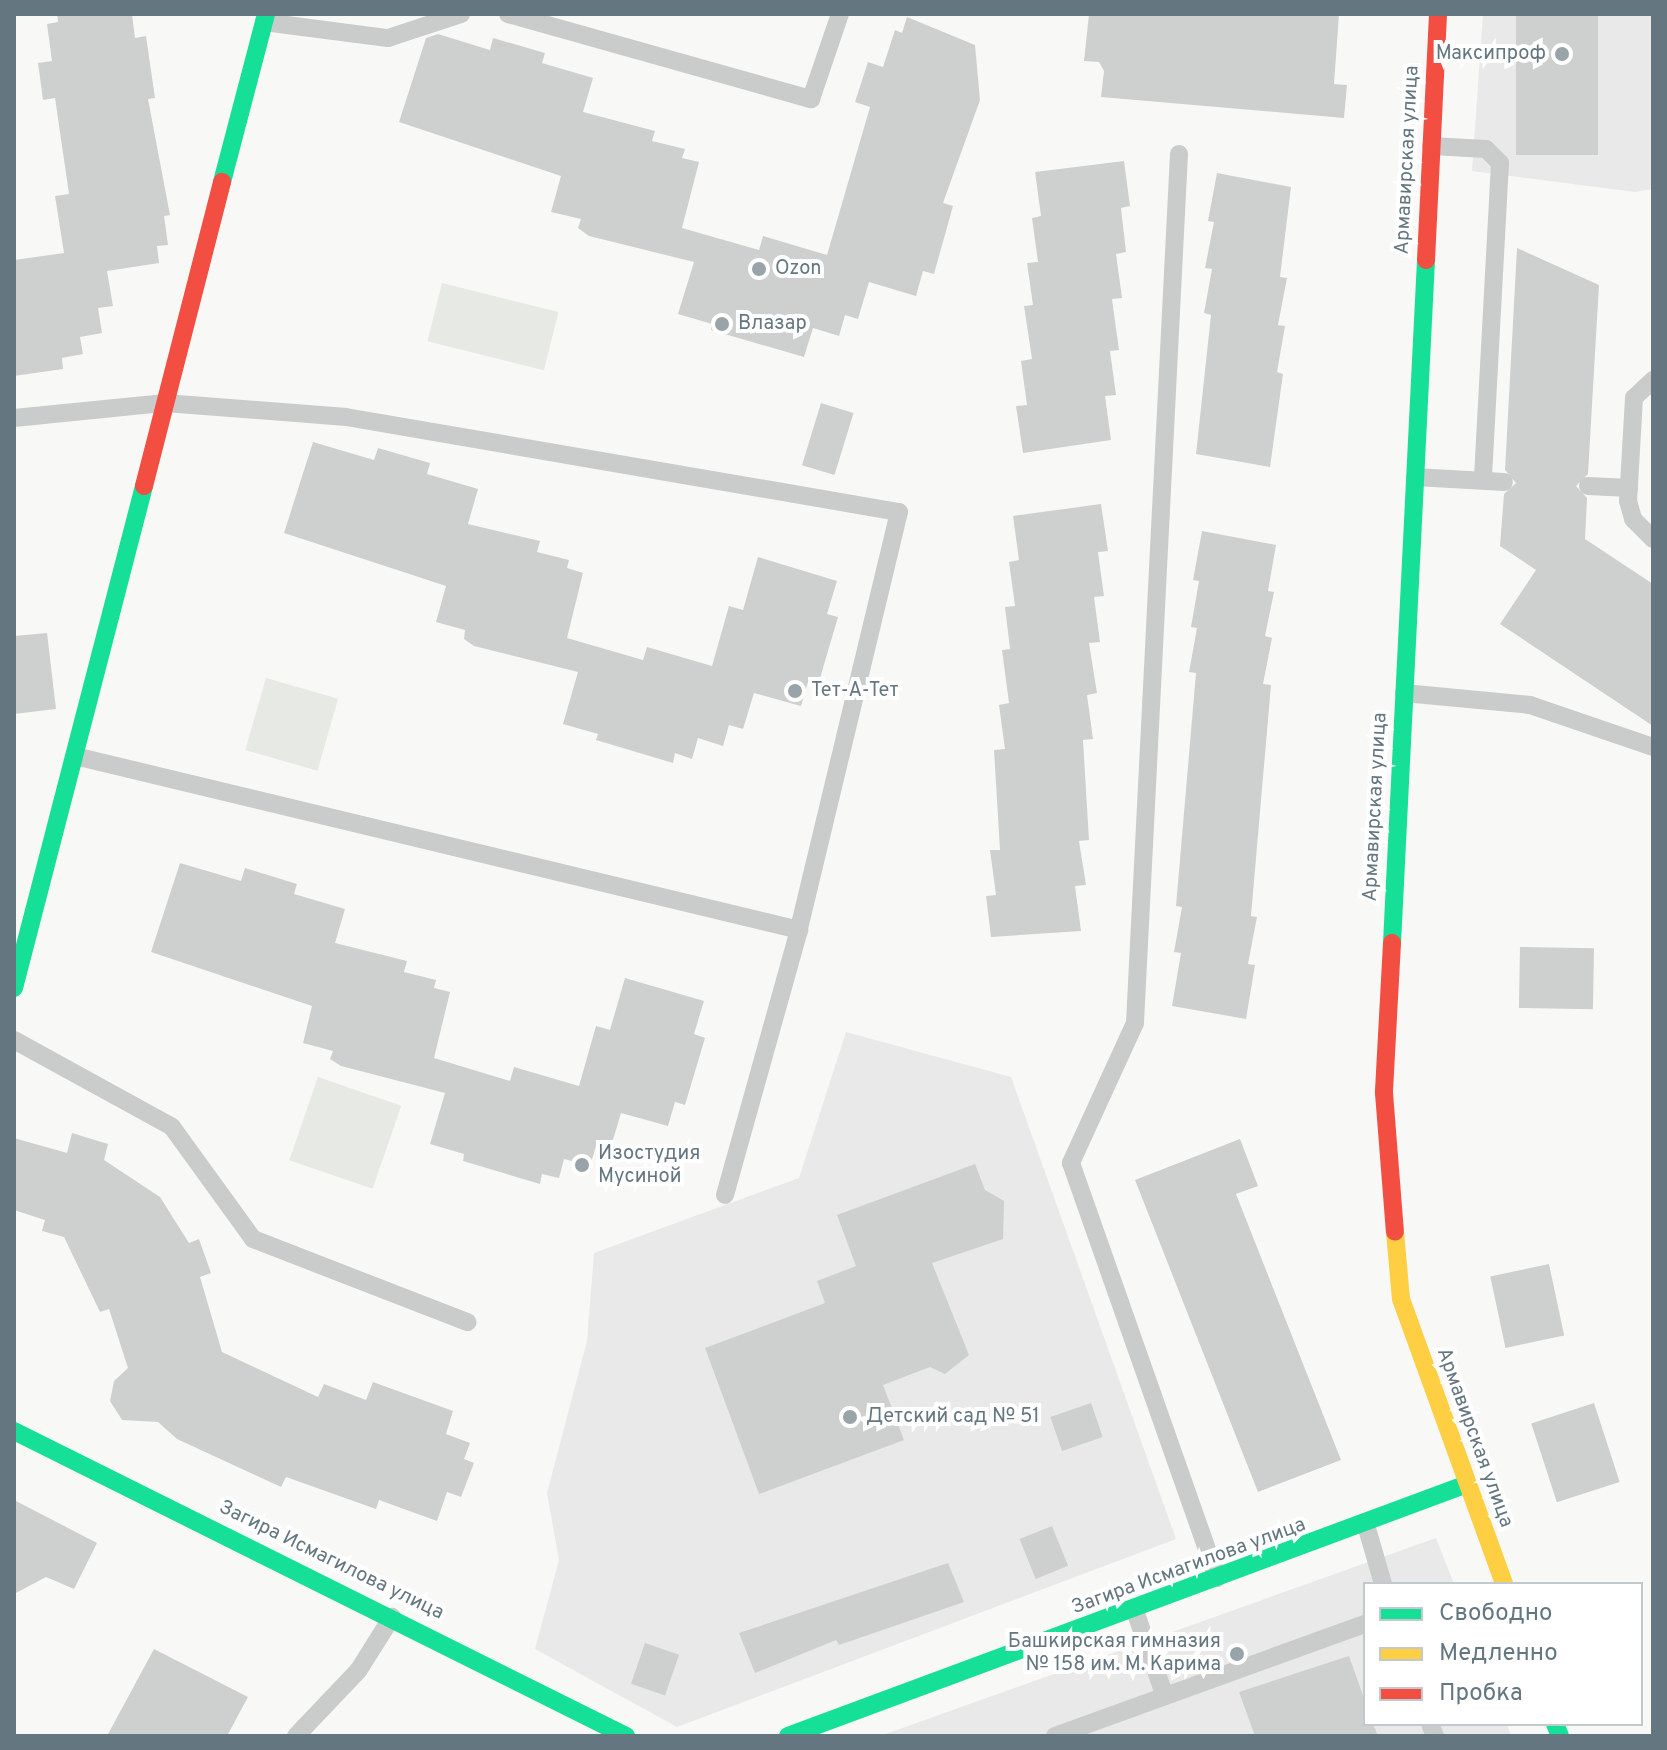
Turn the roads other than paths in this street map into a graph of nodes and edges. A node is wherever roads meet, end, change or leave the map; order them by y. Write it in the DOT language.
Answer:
graph roads {
  1 [pos="461,14"];
  2 [pos="508,14"];
  3 [pos="840,14"];
  4 [pos="1438,14"];
  5 [pos="265,18"];
  6 [pos="1431,146"];
  7 [pos="1179,154"];
  8 [pos="1653,380"];
  9 [pos="165,403"];
  10 [pos="14,418"];
  11 [pos="1415,477"];
  12 [pos="1483,480"];
  13 [pos="1504,482"];
  14 [pos="1588,486"];
  15 [pos="1629,488"];
  16 [pos="1653,539"];
  17 [pos="1404,693"];
  18 [pos="1653,747"];
  19 [pos="74,756"];
  20 [pos="799,930"];
  21 [pos="14,988"];
  22 [pos="14,1040"];
  23 [pos="725,1195"];
  24 [pos="467,1322"];
  25 [pos="14,1431"];
  26 [pos="1467,1484"];
  27 [pos="1366,1525"];
  28 [pos="1218,1581"];
  29 [pos="1382,1582"];
  30 [pos="1503,1582"];
  31 [pos="1135,1611"];
  32 [pos="393,1615"];
  33 [pos="1363,1625"];
  34 [pos="1164,1694"];
  35 [pos="840,1727"];
  36 [pos="296,1736"];
  37 [pos="626,1736"];
  38 [pos="788,1736"];
  39 [pos="1055,1736"];
  1 -- 5 [label="lane"];
  2 -- 3 [label="lane"];
  4 -- 6 [label="street, Армавирская улица"];
  5 -- 9 [label="street"];
  6 -- 11 [label="street, Армавирская улица"];
  6 -- 12 [label="lane"];
  7 -- 28 [label="lane"];
  8 -- 15 [label="lane"];
  9 -- 10 [label="lane"];
  9 -- 19 [label="street"];
  9 -- 20 [label="lane"];
  11 -- 12 [label="lane"];
  11 -- 17 [label="street, Армавирская улица"];
  12 -- 13 [label="lane"];
  14 -- 15 [label="lane"];
  15 -- 16 [label="lane"];
  17 -- 18 [label="lane"];
  17 -- 26 [label="street, Армавирская улица"];
  19 -- 20 [label="lane"];
  19 -- 21 [label="street"];
  20 -- 23 [label="lane"];
  22 -- 24 [label="lane"];
  25 -- 32 [label="street, Загира Исмагилова улица"];
  26 -- 27 [label="street, Загира Исмагилова улица"];
  26 -- 30 [label="street, Армавирская улица"];
  27 -- 28 [label="street, Загира Исмагилова улица"];
  27 -- 29 [label="lane"];
  28 -- 31 [label="street, Загира Исмагилова улица"];
  31 -- 34 [label="lane"];
  31 -- 35 [label="street, Загира Исмагилова улица"];
  32 -- 36 [label="lane"];
  32 -- 37 [label="street, Загира Исмагилова улица"];
  33 -- 34 [label="lane"];
  34 -- 39 [label="lane"];
  35 -- 38 [label="street, Загира Исмагилова улица"];
}
